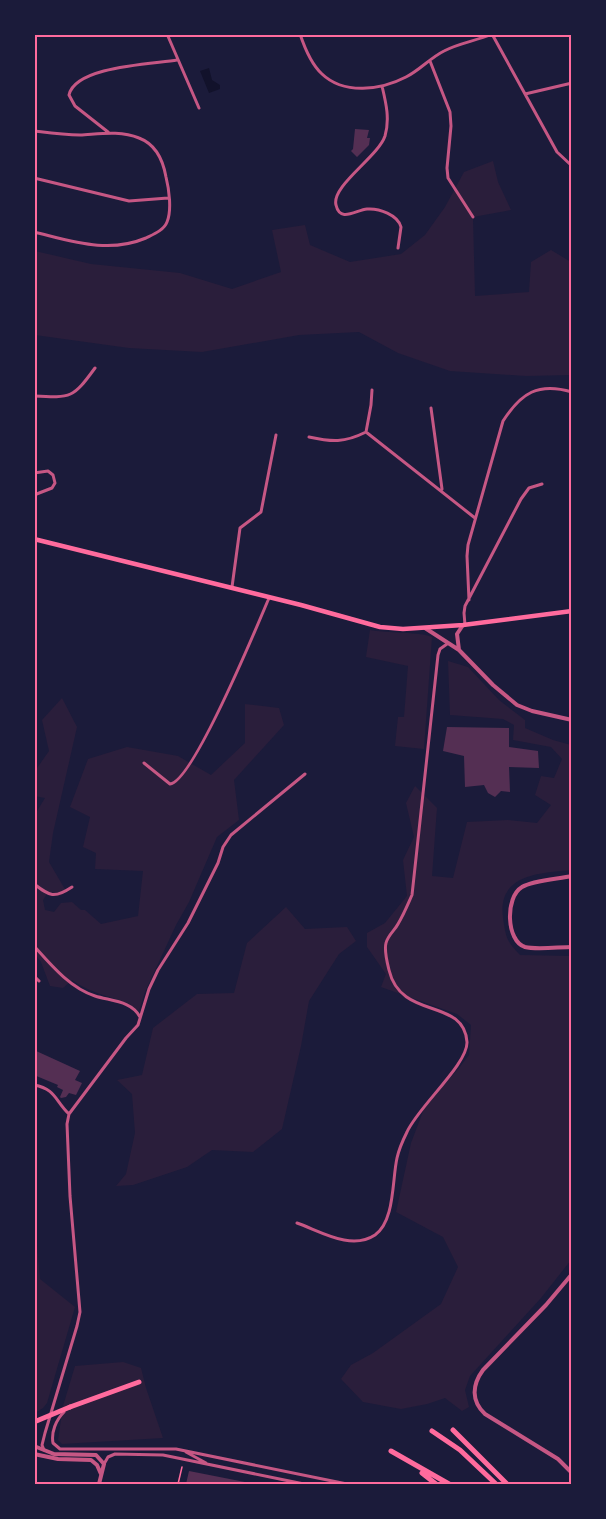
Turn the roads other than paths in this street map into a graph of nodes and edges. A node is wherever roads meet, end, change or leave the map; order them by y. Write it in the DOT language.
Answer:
graph roads {
  1 [pos="167,34"];
  2 [pos="300,34"];
  3 [pos="492,34"];
  4 [pos="177,60"];
  5 [pos="430,60"];
  6 [pos="572,83"];
  7 [pos="382,86"];
  8 [pos="525,94"];
  9 [pos="199,108"];
  10 [pos="34,131"];
  11 [pos="109,133"];
  12 [pos="572,166"];
  13 [pos="34,178"];
  14 [pos="168,198"];
  15 [pos="473,217"];
  16 [pos="34,232"];
  17 [pos="398,248"];
  18 [pos="95,368"];
  19 [pos="372,390"];
  20 [pos="572,392"];
  21 [pos="34,396"];
  22 [pos="431,408"];
  23 [pos="366,432"];
  24 [pos="276,435"];
  25 [pos="309,437"];
  26 [pos="34,472"];
  27 [pos="542,484"];
  28 [pos="442,491"];
  29 [pos="34,495"];
  30 [pos="476,518"];
  31 [pos="34,539"];
  32 [pos="231,589"];
  33 [pos="269,598"];
  34 [pos="469,600"];
  35 [pos="572,611"];
  36 [pos="464,625"];
  37 [pos="425,628"];
  38 [pos="447,644"];
  39 [pos="459,650"];
  40 [pos="572,720"];
  41 [pos="144,763"];
  42 [pos="305,774"];
  43 [pos="572,876"];
  44 [pos="34,884"];
  45 [pos="72,887"];
  46 [pos="34,945"];
  47 [pos="572,947"];
  48 [pos="34,976"];
  49 [pos="39,981"];
  50 [pos="140,1017"];
  51 [pos="34,1085"];
  52 [pos="69,1114"];
  53 [pos="297,1222"];
  54 [pos="572,1274"];
  55 [pos="139,1382"];
  56 [pos="70,1407"];
  57 [pos="49,1417"];
  58 [pos="36,1422"];
  59 [pos="453,1430"];
  60 [pos="432,1431"];
  61 [pos="34,1446"];
  62 [pos="44,1450"];
  63 [pos="182,1450"];
  64 [pos="391,1451"];
  65 [pos="34,1454"];
  66 [pos="409,1463"];
  67 [pos="104,1464"];
  68 [pos="211,1465"];
  69 [pos="572,1473"];
  70 [pos="101,1474"];
  71 [pos="99,1485"];
  72 [pos="304,1485"];
  73 [pos="347,1485"];
  74 [pos="436,1485"];
  75 [pos="448,1485"];
  76 [pos="496,1485"];
  77 [pos="507,1485"];
  1 -- 4 [label="street"];
  2 -- 7 [label="street"];
  3 -- 5 [label="street"];
  3 -- 8 [label="street"];
  4 -- 9 [label="street"];
  4 -- 11 [label="street"];
  5 -- 7 [label="street"];
  5 -- 15 [label="street"];
  6 -- 8 [label="street"];
  7 -- 17 [label="street"];
  8 -- 12 [label="street"];
  10 -- 11 [label="street"];
  11 -- 14 [label="street"];
  13 -- 14 [label="street"];
  14 -- 16 [label="street"];
  18 -- 21 [label="street"];
  19 -- 23 [label="street"];
  20 -- 30 [label="street"];
  22 -- 28 [label="street"];
  23 -- 25 [label="street"];
  23 -- 28 [label="street"];
  24 -- 32 [label="street"];
  26 -- 29 [label="street"];
  27 -- 34 [label="street"];
  28 -- 30 [label="street"];
  30 -- 34 [label="street"];
  31 -- 32 [label="main road"];
  32 -- 33 [label="main road"];
  33 -- 37 [label="main road"];
  33 -- 41 [label="street"];
  34 -- 36 [label="street"];
  35 -- 36 [label="main road"];
  36 -- 37 [label="main road"];
  36 -- 39 [label="street"];
  37 -- 38 [label="street"];
  38 -- 39 [label="street"];
  38 -- 53 [label="street"];
  39 -- 40 [label="street"];
  42 -- 50 [label="street"];
  43 -- 47 [label="street"];
  44 -- 45 [label="street"];
  46 -- 50 [label="street"];
  48 -- 49 [label="street"];
  50 -- 52 [label="street"];
  51 -- 52 [label="street"];
  52 -- 57 [label="street"];
  54 -- 69 [label="street"];
  55 -- 56 [label="main road"];
  56 -- 57 [label="main road"];
  56 -- 63 [label="street"];
  57 -- 58 [label="main road"];
  57 -- 62 [label="street"];
  59 -- 77 [label="main road"];
  60 -- 76 [label="main road"];
  61 -- 62 [label="street"];
  62 -- 67 [label="street"];
  63 -- 68 [label="street"];
  63 -- 73 [label="street"];
  64 -- 66 [label="main road"];
  65 -- 70 [label="street"];
  66 -- 74 [label="main road"];
  66 -- 75 [label="main road"];
  67 -- 68 [label="street"];
  67 -- 70 [label="street"];
  68 -- 72 [label="street"];
  70 -- 71 [label="street"];
}
